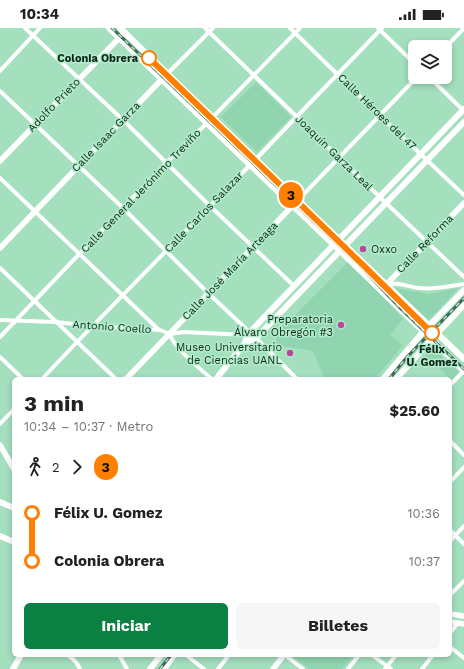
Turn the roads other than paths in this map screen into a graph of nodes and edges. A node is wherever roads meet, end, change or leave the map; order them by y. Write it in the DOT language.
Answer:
graph roads {
  1 [pos="25,28"];
  2 [pos="40,28"];
  3 [pos="109,28"];
  4 [pos="205,28"];
  5 [pos="213,28"];
  6 [pos="290,28"];
  7 [pos="300,28"];
  8 [pos="464,28"];
  9 [pos="125,29"];
  10 [pos="380,29"];
  11 [pos="209,32"];
  12 [pos="295,33"];
  13 [pos="33,35"];
  14 [pos="119,38"];
  15 [pos="452,41"];
  16 [pos="408,57"];
  17 [pos="0,71"];
  18 [pos="168,74"];
  19 [pos="338,74"];
  20 [pos="254,76"];
  21 [pos="79,79"];
  22 [pos="162,79"];
  23 [pos="410,84"];
  24 [pos="436,84"];
  25 [pos="0,91"];
  26 [pos="464,110"];
  27 [pos="380,116"];
  28 [pos="297,117"];
  29 [pos="213,118"];
  30 [pos="123,120"];
  31 [pos="464,122"];
  32 [pos="35,124"];
  33 [pos="207,124"];
  34 [pos="421,154"];
  35 [pos="340,158"];
  36 [pos="256,159"];
  37 [pos="0,161"];
  38 [pos="427,161"];
  39 [pos="167,162"];
  40 [pos="79,165"];
  41 [pos="250,165"];
  42 [pos="0,178"];
  43 [pos="464,195"];
  44 [pos="380,197"];
  45 [pos="298,200"];
  46 [pos="464,202"];
  47 [pos="386,204"];
  48 [pos="209,205"];
  49 [pos="292,207"];
  50 [pos="123,208"];
  51 [pos="35,211"];
  52 [pos="340,240"];
  53 [pos="427,242"];
  54 [pos="334,245"];
  55 [pos="346,246"];
  56 [pos="254,247"];
  57 [pos="0,248"];
  58 [pos="166,250"];
  59 [pos="340,251"];
  60 [pos="79,254"];
  61 [pos="0,268"];
  62 [pos="464,277"];
  63 [pos="464,284"];
  64 [pos="386,285"];
  65 [pos="294,286"];
  66 [pos="464,290"];
  67 [pos="209,294"];
  68 [pos="122,295"];
  69 [pos="34,301"];
  70 [pos="464,305"];
  71 [pos="0,320"];
  72 [pos="14,321"];
  73 [pos="56,322"];
  74 [pos="430,325"];
  75 [pos="93,326"];
  76 [pos="160,330"];
  77 [pos="423,332"];
  78 [pos="437,333"];
  79 [pos="170,334"];
  80 [pos="249,334"];
  81 [pos="0,337"];
  82 [pos="256,338"];
  83 [pos="431,340"];
  84 [pos="77,342"];
  85 [pos="245,343"];
  86 [pos="0,357"];
  87 [pos="464,359"];
  88 [pos="464,371"];
  89 [pos="21,377"];
  90 [pos="44,377"];
  91 [pos="114,377"];
  92 [pos="128,377"];
  93 [pos="210,377"];
  94 [pos="218,377"];
  95 [pos="295,377"];
  96 [pos="385,377"];
  97 [pos="398,377"];
  98 [pos="452,383"];
  99 [pos="12,411"];
  100 [pos="0,424"];
  101 [pos="452,443"];
  102 [pos="0,445"];
  103 [pos="464,455"];
  104 [pos="12,459"];
  105 [pos="12,466"];
  106 [pos="464,467"];
  107 [pos="452,480"];
  108 [pos="0,502"];
  109 [pos="12,507"];
  110 [pos="464,526"];
  111 [pos="452,532"];
  112 [pos="0,536"];
  113 [pos="455,536"];
  114 [pos="12,537"];
  115 [pos="452,539"];
  116 [pos="12,541"];
  117 [pos="464,544"];
  118 [pos="464,581"];
  119 [pos="452,593"];
  120 [pos="452,614"];
  121 [pos="464,616"];
  122 [pos="461,624"];
  123 [pos="452,631"];
  124 [pos="452,649"];
  125 [pos="16,657"];
  126 [pos="20,657"];
  127 [pos="70,657"];
  128 [pos="120,657"];
  129 [pos="159,657"];
  130 [pos="173,657"];
  131 [pos="189,657"];
  132 [pos="227,657"];
  133 [pos="282,657"];
  134 [pos="287,657"];
  135 [pos="357,657"];
  136 [pos="374,657"];
  137 [pos="395,657"];
  138 [pos="431,657"];
  139 [pos="464,658"];
  140 [pos="14,668"];
  141 [pos="388,668"];
  142 [pos="80,669"];
  143 [pos="128,669"];
  144 [pos="150,669"];
  145 [pos="164,669"];
  146 [pos="204,669"];
  147 [pos="218,669"];
  148 [pos="273,669"];
  149 [pos="303,669"];
  150 [pos="348,669"];
  151 [pos="422,669"];
  1 -- 13 [label="street"];
  2 -- 13 [label="street"];
  3 -- 14 [label="main road"];
  4 -- 11 [label="street, Joaquín Garza Leal"];
  5 -- 11 [label="street, Calle Isaac Garza"];
  6 -- 12 [label="street, Calle Héroes del 47"];
  7 -- 12 [label="street, Calle General Jerónimo Treviño"];
  8 -- 15 [label="street"];
  9 -- 14 [label="street, Adolfo Prieto"];
  9 -- 18 [label="main road"];
  10 -- 16 [label="street"];
  10 -- 19 [label="street, Calle Carlos Salazar"];
  11 -- 18 [label="street, Calle Isaac Garza"];
  11 -- 20 [label="street, Joaquín Garza Leal"];
  12 -- 19 [label="street, Calle Héroes del 47"];
  12 -- 20 [label="street, Calle General Jerónimo Treviño"];
  13 -- 17 [label="street"];
  13 -- 21 [label="street"];
  14 -- 21 [label="street, Adolfo Prieto"];
  14 -- 22 [label="main road"];
  18 -- 22 [label="street, Calle Isaac Garza"];
  18 -- 29 [label="main road"];
  19 -- 27 [label="street, Calle Héroes del 47"];
  19 -- 28 [label="street, Calle Carlos Salazar"];
  20 -- 28 [label="street, Joaquín Garza Leal"];
  20 -- 29 [label="street, Calle General Jerónimo Treviño"];
  21 -- 30 [label="street"];
  21 -- 32 [label="street, Adolfo Prieto"];
  22 -- 30 [label="street, Calle Isaac Garza"];
  22 -- 33 [label="main road"];
  23 -- 27 [label="street, Calle José María Arteaga"];
  24 -- 26 [label="street"];
  25 -- 32 [label="street"];
  26 -- 34 [label="main road"];
  27 -- 34 [label="street, Calle Héroes del 47"];
  27 -- 35 [label="street, Calle José María Arteaga"];
  28 -- 35 [label="street, Joaquín Garza Leal"];
  28 -- 36 [label="street, Calle Carlos Salazar"];
  29 -- 33 [label="street, Calle General Jerónimo Treviño"];
  29 -- 36 [label="main road"];
  30 -- 39 [label="street"];
  30 -- 40 [label="street, Calle Isaac Garza"];
  31 -- 38 [label="main road"];
  32 -- 37 [label="street, Adolfo Prieto"];
  32 -- 40 [label="street"];
  33 -- 39 [label="street, Calle General Jerónimo Treviño"];
  33 -- 41 [label="main road"];
  34 -- 38 [label="street, Calle Héroes del 47"];
  34 -- 44 [label="main road"];
  35 -- 44 [label="street, Joaquín Garza Leal"];
  35 -- 45 [label="street, Calle José María Arteaga"];
  36 -- 41 [label="street, Calle Carlos Salazar"];
  36 -- 45 [label="main road"];
  38 -- 43 [label="street, Calle Héroes del 47"];
  38 -- 47 [label="main road"];
  39 -- 48 [label="street"];
  39 -- 50 [label="street, Calle General Jerónimo Treviño"];
  40 -- 50 [label="street"];
  40 -- 51 [label="street, Calle Isaac Garza"];
  41 -- 48 [label="street, Calle Carlos Salazar"];
  41 -- 49 [label="main road"];
  42 -- 51 [label="street"];
  44 -- 47 [label="street, Joaquín Garza Leal"];
  44 -- 52 [label="main road"];
  45 -- 49 [label="street, Calle José María Arteaga"];
  45 -- 52 [label="main road"];
  46 -- 53 [label="street, Calle Reforma"];
  47 -- 53 [label="street, Joaquín Garza Leal"];
  47 -- 55 [label="main road"];
  48 -- 56 [label="street"];
  48 -- 58 [label="street, Calle Carlos Salazar"];
  49 -- 54 [label="main road"];
  49 -- 56 [label="street, Calle José María Arteaga"];
  50 -- 58 [label="street"];
  50 -- 60 [label="street, Calle General Jerónimo Treviño"];
  51 -- 57 [label="street, Calle Isaac Garza"];
  51 -- 60 [label="street"];
  52 -- 54 [label="main road"];
  52 -- 55 [label="main road"];
  53 -- 62 [label="street, Joaquín Garza Leal"];
  53 -- 64 [label="street, Calle Reforma"];
  54 -- 59 [label="main road"];
  54 -- 65 [label="main road"];
  55 -- 59 [label="main road"];
  55 -- 64 [label="main road"];
  56 -- 65 [label="street"];
  56 -- 67 [label="street, Calle José María Arteaga"];
  58 -- 67 [label="street"];
  58 -- 68 [label="street, Calle Carlos Salazar"];
  59 -- 77 [label="main road"];
  59 -- 82 [label="main road"];
  60 -- 68 [label="street"];
  60 -- 69 [label="street, Calle General Jerónimo Treviño"];
  61 -- 69 [label="street"];
  63 -- 64 [label="street"];
  64 -- 74 [label="main road"];
  65 -- 80 [label="main road"];
  66 -- 74 [label="main road"];
  67 -- 79 [label="street, Calle José María Arteaga"];
  67 -- 80 [label="street"];
  68 -- 75 [label="street, Calle Carlos Salazar"];
  68 -- 76 [label="street"];
  69 -- 72 [label="street, Calle General Jerónimo Treviño"];
  69 -- 73 [label="street"];
  70 -- 78 [label="main road"];
  71 -- 72 [label="street, Antonio Coello"];
  72 -- 73 [label="street, Antonio Coello"];
  72 -- 81 [label="street, Calle General Jerónimo Treviño"];
  73 -- 75 [label="street, Antonio Coello"];
  73 -- 84 [label="street"];
  74 -- 77 [label="main road"];
  74 -- 78 [label="main road"];
  75 -- 76 [label="street, Antonio Coello"];
  75 -- 84 [label="street, Calle Carlos Salazar"];
  76 -- 79 [label="street, Antonio Coello"];
  77 -- 83 [label="main road"];
  77 -- 96 [label="main road"];
  78 -- 83 [label="main road"];
  78 -- 87 [label="main road"];
  79 -- 80 [label="street, Antonio Coello"];
  79 -- 92 [label="street, Calle José María Arteaga"];
  79 -- 93 [label="street"];
  80 -- 82 [label="street"];
  80 -- 85 [label="main road"];
  82 -- 85 [label="main road"];
  82 -- 95 [label="street"];
  83 -- 88 [label="main road"];
  83 -- 97 [label="main road"];
  84 -- 90 [label="street, Calle Carlos Salazar"];
  84 -- 91 [label="street"];
  85 -- 94 [label="main road"];
  86 -- 89 [label="street"];
  88 -- 98 [label="street"];
  99 -- 100 [label="street"];
  101 -- 103 [label="street"];
  102 -- 104 [label="street"];
  102 -- 105 [label="street"];
  106 -- 107 [label="street"];
  108 -- 109 [label="main road"];
  110 -- 113 [label="street"];
  111 -- 113 [label="street"];
  112 -- 114 [label="main road"];
  112 -- 116 [label="main road"];
  113 -- 115 [label="street"];
  113 -- 117 [label="street"];
  118 -- 119 [label="street"];
  120 -- 121 [label="street"];
  122 -- 123 [label="street"];
  124 -- 139 [label="street"];
  125 -- 140 [label="main road"];
  126 -- 140 [label="main road"];
  127 -- 142 [label="street"];
  128 -- 143 [label="street"];
  129 -- 144 [label="main road"];
  130 -- 145 [label="main road"];
  131 -- 146 [label="street"];
  132 -- 147 [label="street"];
  133 -- 148 [label="street"];
  134 -- 149 [label="street"];
  135 -- 150 [label="street"];
  136 -- 141 [label="street"];
  137 -- 141 [label="street"];
  138 -- 151 [label="street"];
}
